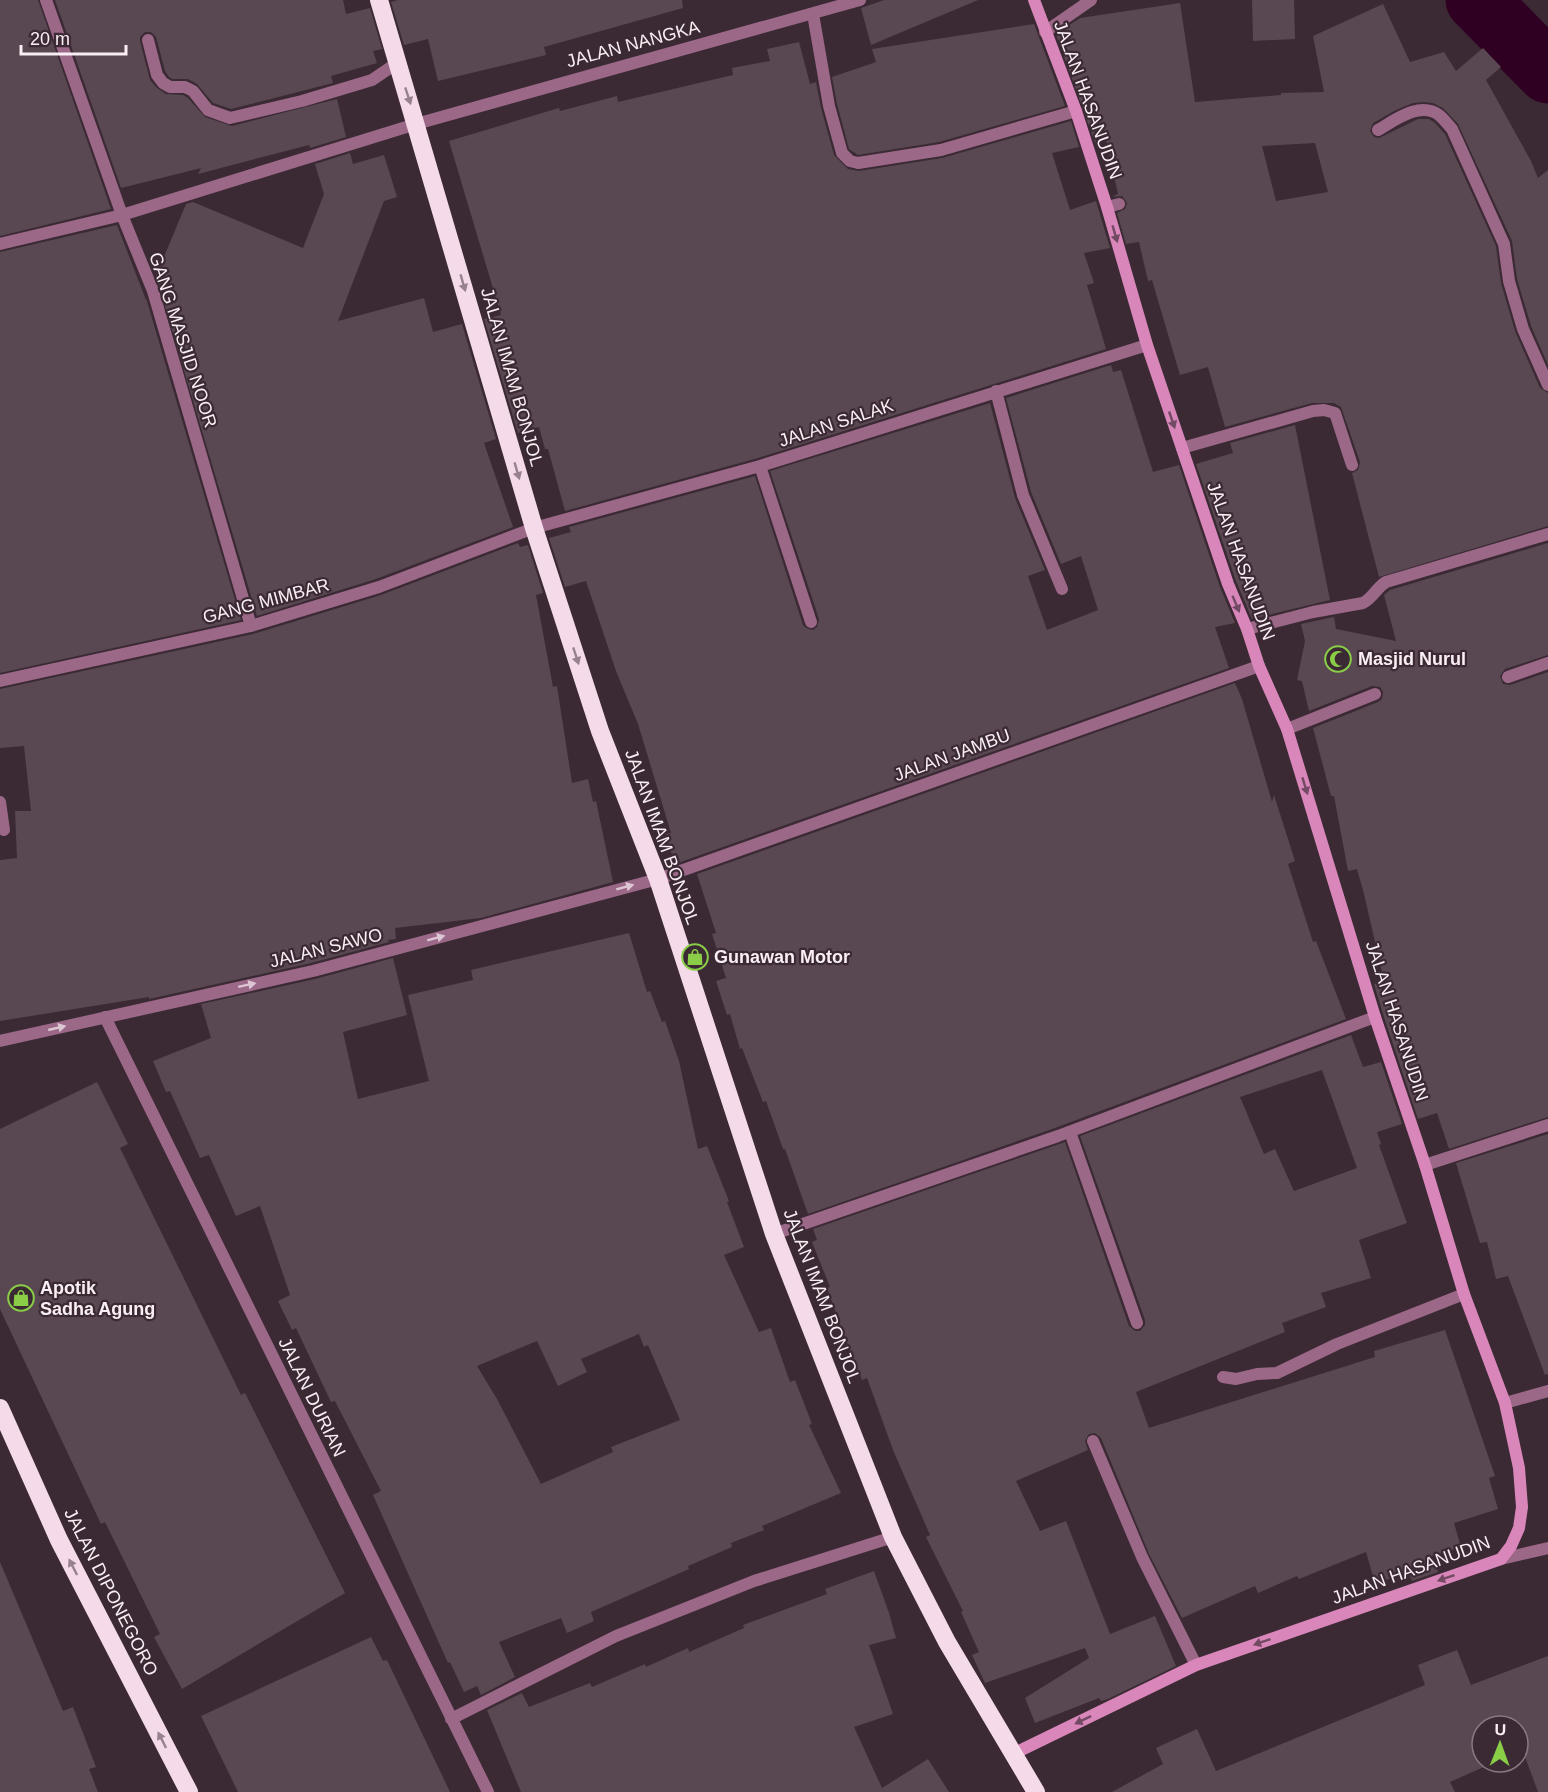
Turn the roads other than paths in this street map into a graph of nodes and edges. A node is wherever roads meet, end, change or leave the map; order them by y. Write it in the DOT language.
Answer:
graph roads {
  1 [pos="46,0"];
  2 [pos="379,0"];
  3 [pos="860,0"];
  4 [pos="1034,0"];
  5 [pos="1091,0"];
  6 [pos="813,14"];
  7 [pos="1045,32"];
  8 [pos="148,40"];
  9 [pos="397,63"];
  10 [pos="1076,111"];
  11 [pos="416,124"];
  12 [pos="1378,130"];
  13 [pos="122,215"];
  14 [pos="0,244"];
  15 [pos="1147,345"];
  16 [pos="1548,385"];
  17 [pos="996,391"];
  18 [pos="1182,448"];
  19 [pos="1352,465"];
  20 [pos="760,466"];
  21 [pos="534,528"];
  22 [pos="1548,534"];
  23 [pos="1062,589"];
  24 [pos="811,622"];
  25 [pos="251,626"];
  26 [pos="1246,628"];
  27 [pos="1548,663"];
  28 [pos="1259,666"];
  29 [pos="1508,677"];
  30 [pos="0,681"];
  31 [pos="1375,694"];
  32 [pos="1287,729"];
  33 [pos="0,802"];
  34 [pos="4,830"];
  35 [pos="658,879"];
  36 [pos="105,1017"];
  37 [pos="1375,1017"];
  38 [pos="0,1041"];
  39 [pos="1548,1125"];
  40 [pos="1070,1132"];
  41 [pos="1425,1165"];
  42 [pos="774,1234"];
  43 [pos="1464,1294"];
  44 [pos="1137,1323"];
  45 [pos="1223,1377"];
  46 [pos="1548,1391"];
  47 [pos="1505,1402"];
  48 [pos="0,1408"];
  49 [pos="1093,1442"];
  50 [pos="893,1537"];
  51 [pos="1548,1548"];
  52 [pos="1502,1559"];
  53 [pos="1196,1665"];
  54 [pos="451,1719"];
  55 [pos="1015,1753"];
  56 [pos="189,1792"];
  57 [pos="488,1792"];
  58 [pos="1036,1792"];
  1 -- 13 [label="street, GANG MASJID NOOR"];
  2 -- 9 [label="highway, JALAN IMAM BONJOL"];
  3 -- 6 [label="street, JALAN NANGKA"];
  4 -- 7 [label="street, JALAN HASANUDIN"];
  5 -- 7 [label="street"];
  6 -- 10 [label="street"];
  6 -- 11 [label="street, JALAN NANGKA"];
  7 -- 10 [label="street, JALAN HASANUDIN"];
  8 -- 9 [label="street"];
  9 -- 11 [label="highway, JALAN IMAM BONJOL, one-way"];
  10 -- 15 [label="street, JALAN HASANUDIN, one-way"];
  11 -- 13 [label="street, JALAN NANGKA"];
  11 -- 21 [label="highway, JALAN IMAM BONJOL, one-way"];
  12 -- 16 [label="street"];
  13 -- 14 [label="street, JALAN NANGKA"];
  13 -- 25 [label="street, GANG MASJID NOOR"];
  15 -- 17 [label="street, JALAN SALAK"];
  15 -- 18 [label="street, JALAN HASANUDIN, one-way"];
  17 -- 20 [label="street, JALAN SALAK"];
  17 -- 23 [label="street"];
  18 -- 19 [label="street"];
  18 -- 26 [label="street, JALAN HASANUDIN, one-way"];
  20 -- 21 [label="street, JALAN SALAK"];
  20 -- 24 [label="street"];
  21 -- 25 [label="street, GANG MIMBAR"];
  21 -- 35 [label="highway, JALAN IMAM BONJOL, one-way"];
  22 -- 26 [label="street"];
  25 -- 30 [label="street, GANG MIMBAR"];
  26 -- 28 [label="street, JALAN HASANUDIN"];
  27 -- 29 [label="street"];
  28 -- 32 [label="street, JALAN HASANUDIN"];
  28 -- 35 [label="street, JALAN JAMBU"];
  31 -- 32 [label="street"];
  32 -- 37 [label="street, JALAN HASANUDIN, one-way"];
  33 -- 34 [label="street"];
  36 -- 35 [label="street, JALAN SAWO, one-way"];
  35 -- 42 [label="highway, JALAN IMAM BONJOL"];
  38 -- 36 [label="street, JALAN SAWO, one-way"];
  36 -- 54 [label="street, JALAN DURIAN"];
  37 -- 40 [label="street"];
  37 -- 41 [label="street, JALAN HASANUDIN"];
  39 -- 41 [label="street"];
  40 -- 42 [label="street"];
  40 -- 44 [label="street"];
  41 -- 43 [label="street, JALAN HASANUDIN"];
  42 -- 50 [label="highway, JALAN IMAM BONJOL"];
  43 -- 45 [label="street"];
  43 -- 47 [label="street, JALAN HASANUDIN"];
  46 -- 47 [label="street"];
  47 -- 52 [label="street, JALAN HASANUDIN"];
  56 -- 48 [label="highway, JALAN DIPONEGORO, one-way"];
  49 -- 53 [label="street"];
  50 -- 54 [label="street"];
  50 -- 55 [label="highway, JALAN IMAM BONJOL"];
  51 -- 52 [label="street"];
  52 -- 53 [label="street, JALAN HASANUDIN, one-way"];
  53 -- 55 [label="street, JALAN HASANUDIN, one-way"];
  54 -- 57 [label="street, JALAN DURIAN"];
  55 -- 58 [label="highway, JALAN IMAM BONJOL"];
}
